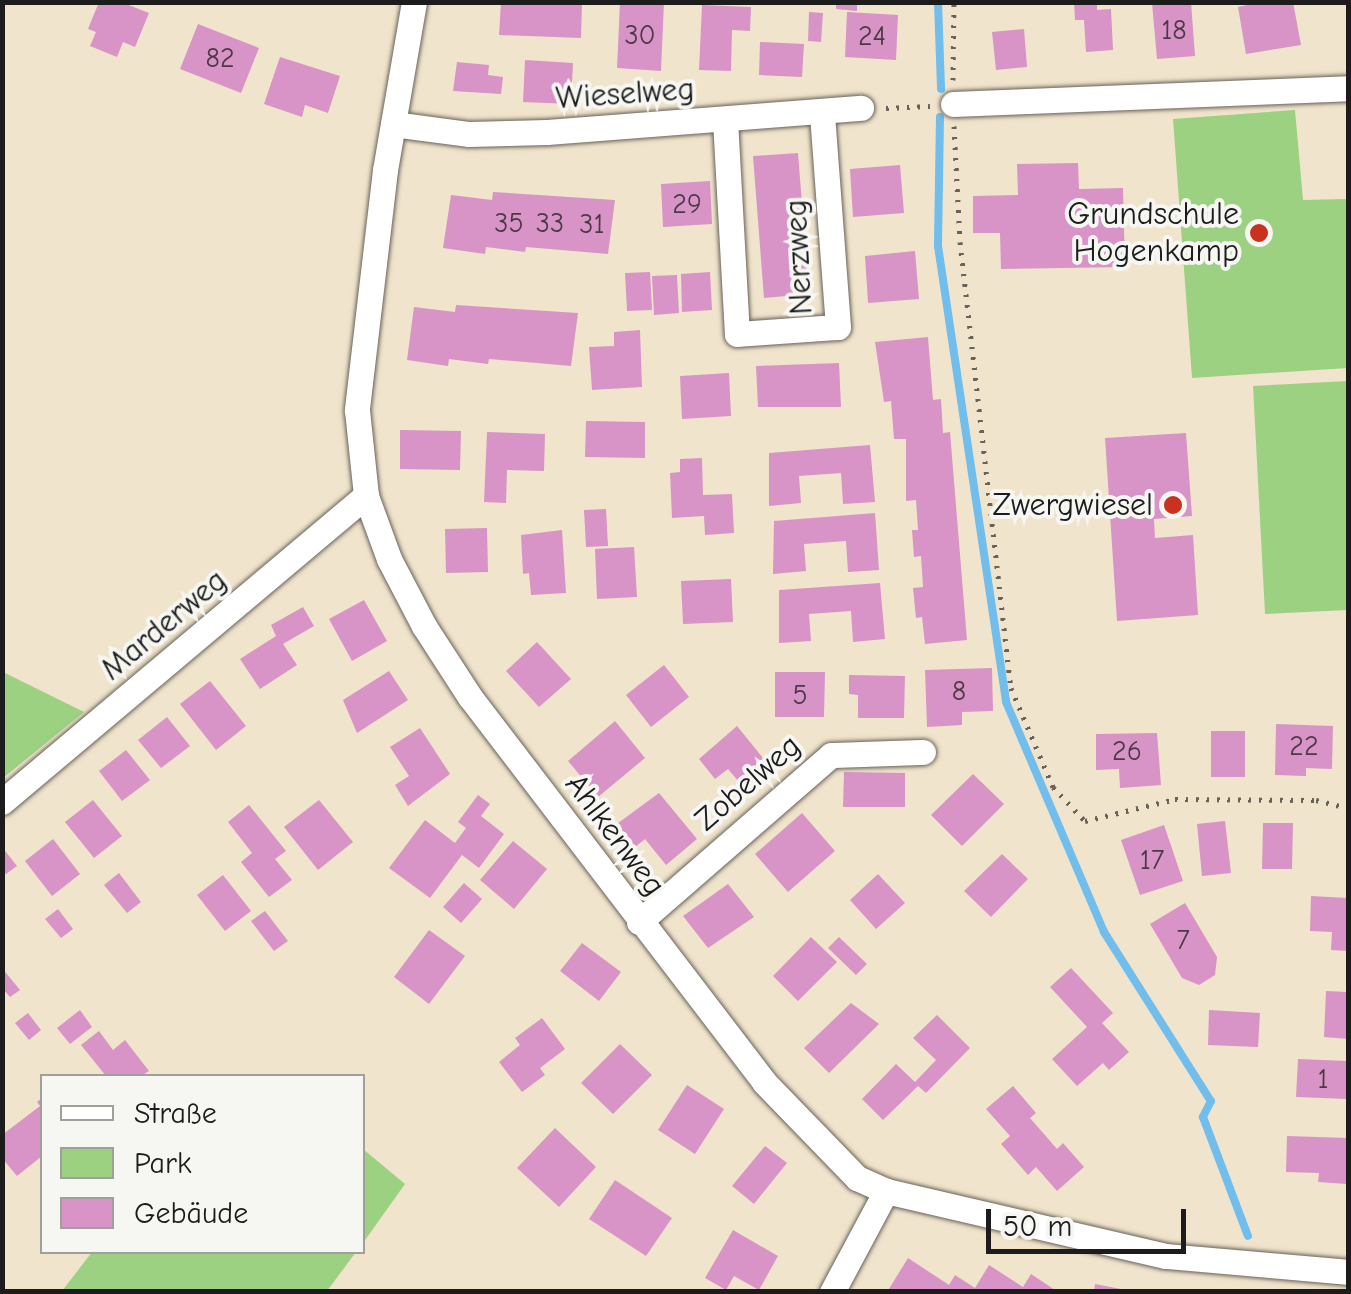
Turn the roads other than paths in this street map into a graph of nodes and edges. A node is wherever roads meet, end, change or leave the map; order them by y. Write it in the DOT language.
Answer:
graph roads {
  1 [pos="414,2"];
  2 [pos="1348,88"];
  3 [pos="953,104"];
  4 [pos="861,108"];
  5 [pos="822,112"];
  6 [pos="725,120"];
  7 [pos="393,124"];
  8 [pos="366,496"];
  9 [pos="923,752"];
  10 [pos="2,802"];
  11 [pos="639,922"];
  12 [pos="886,1191"];
  13 [pos="1348,1272"];
  14 [pos="1270,1280"];
  15 [pos="832,1292"];
  1 -- 7 [label="street, Ahlkenweg"];
  2 -- 3 [label="street"];
  4 -- 5 [label="street, Wieselweg"];
  5 -- 6 [label="street, Wieselweg"];
  5 -- 6 [label="street, Nerzweg"];
  6 -- 7 [label="street, Wieselweg"];
  7 -- 8 [label="street, Ahlkenweg"];
  8 -- 10 [label="street, Marderweg"];
  8 -- 11 [label="street, Ahlkenweg"];
  9 -- 11 [label="street, Zobelweg"];
  11 -- 12 [label="street, Ahlkenweg"];
  12 -- 14 [label="street, Ahlkenweg"];
  12 -- 15 [label="street"];
  13 -- 14 [label="street, Ahlkenweg"];
}
